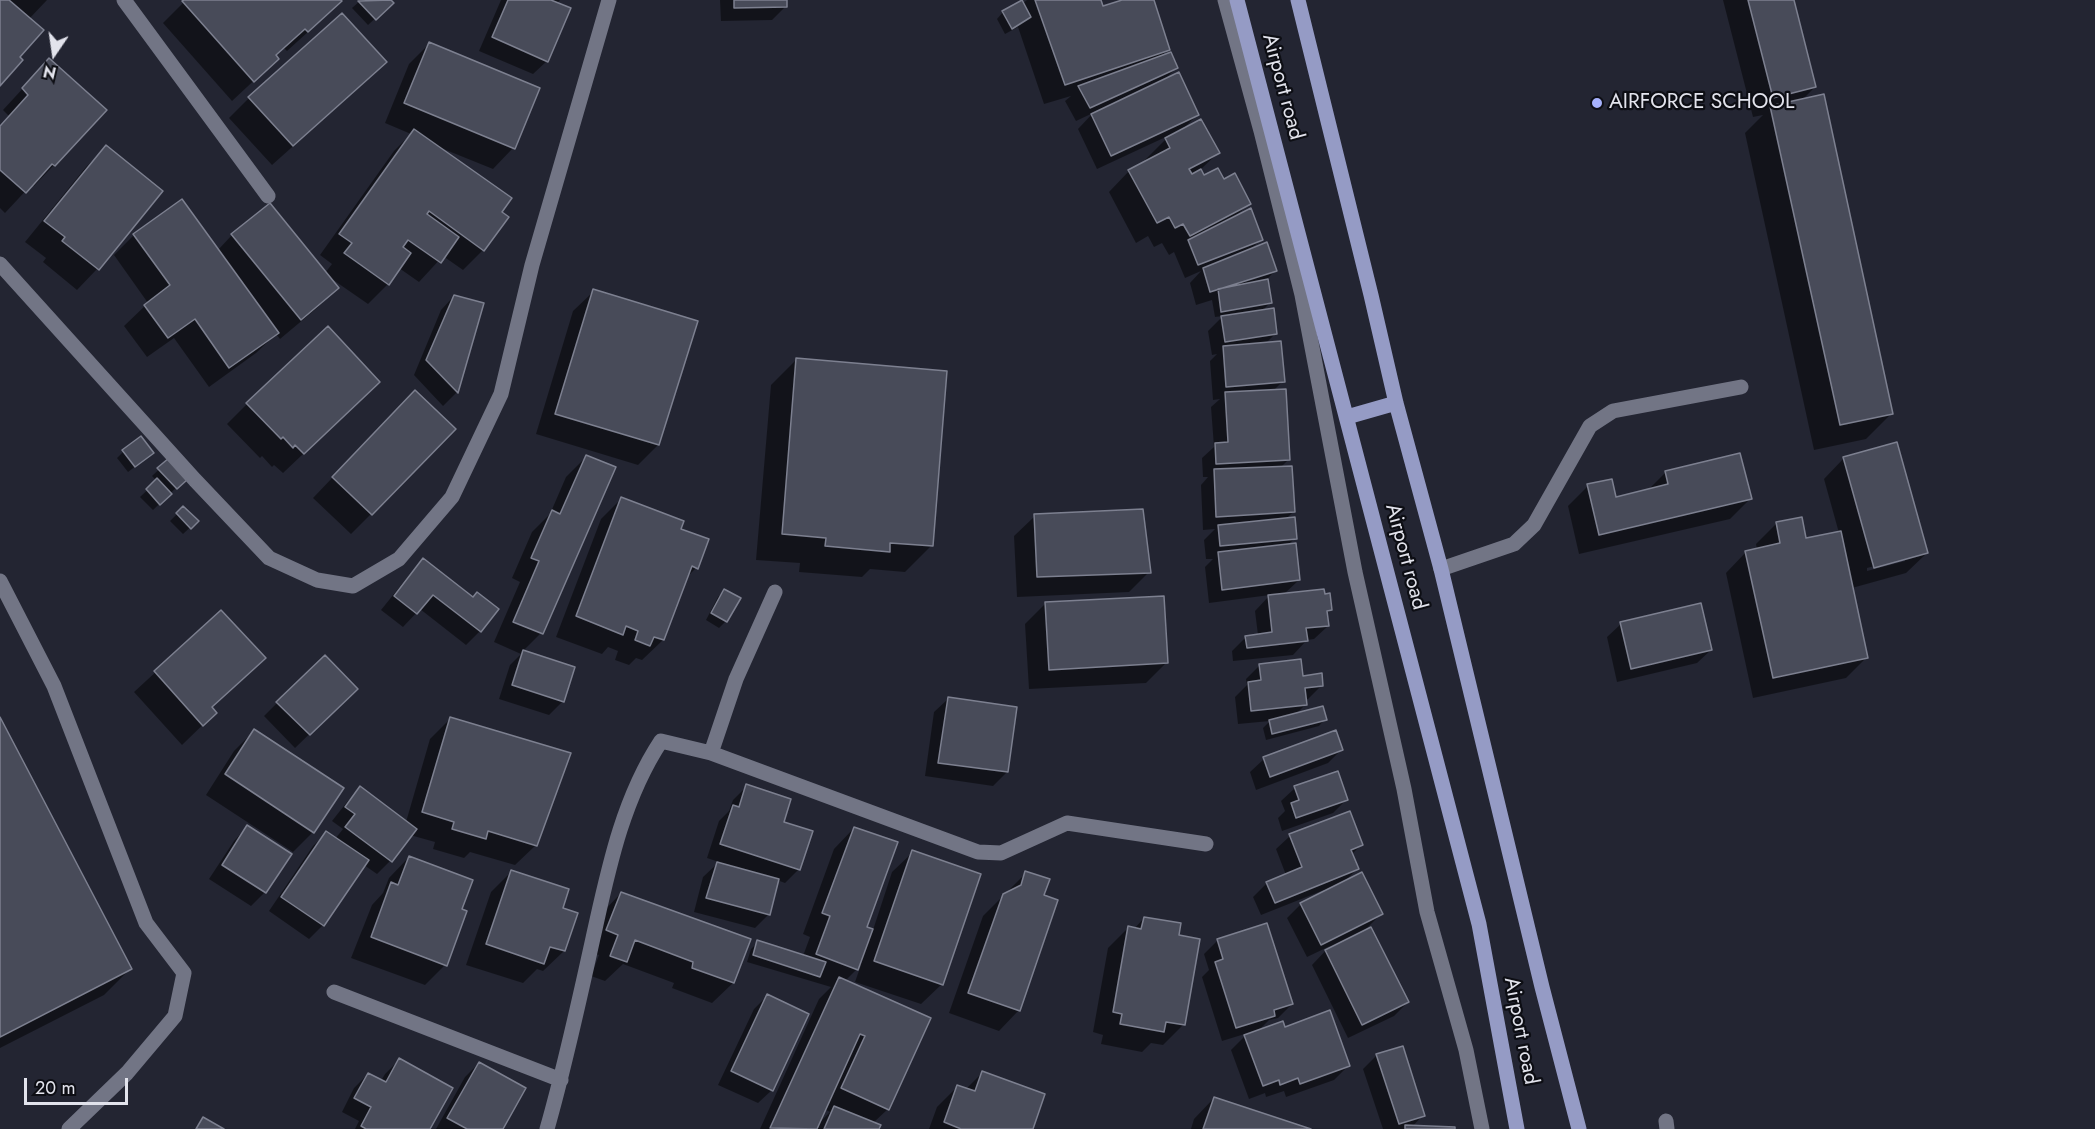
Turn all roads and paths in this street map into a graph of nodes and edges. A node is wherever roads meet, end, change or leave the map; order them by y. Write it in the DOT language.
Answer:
graph roads {
  1 [pos="124,0"];
  2 [pos="609,0"];
  3 [pos="1225,0"];
  4 [pos="1237,0"];
  5 [pos="1298,0"];
  6 [pos="268,196"];
  7 [pos="0,264"];
  8 [pos="1741,387"];
  9 [pos="1396,403"];
  10 [pos="1347,417"];
  11 [pos="1442,569"];
  12 [pos="0,581"];
  13 [pos="775,592"];
  14 [pos="711,753"];
  15 [pos="1206,844"];
  16 [pos="334,992"];
  17 [pos="561,1080"];
  18 [pos="69,1129"];
  19 [pos="547,1129"];
  20 [pos="1482,1129"];
  21 [pos="1517,1129"];
  22 [pos="1579,1129"];
  1 -- 6 [label="street"];
  2 -- 7 [label="street"];
  3 -- 20 [label="street"];
  4 -- 10 [label="main road, Airport road"];
  5 -- 9 [label="main road, Airport road"];
  8 -- 11 [label="street"];
  9 -- 10 [label="main road"];
  9 -- 11 [label="main road, Airport road"];
  10 -- 21 [label="main road, Airport road"];
  11 -- 22 [label="main road, Airport road"];
  12 -- 18 [label="street"];
  13 -- 14 [label="street"];
  14 -- 15 [label="street"];
  14 -- 17 [label="street"];
  16 -- 17 [label="street"];
  17 -- 19 [label="street"];
}
